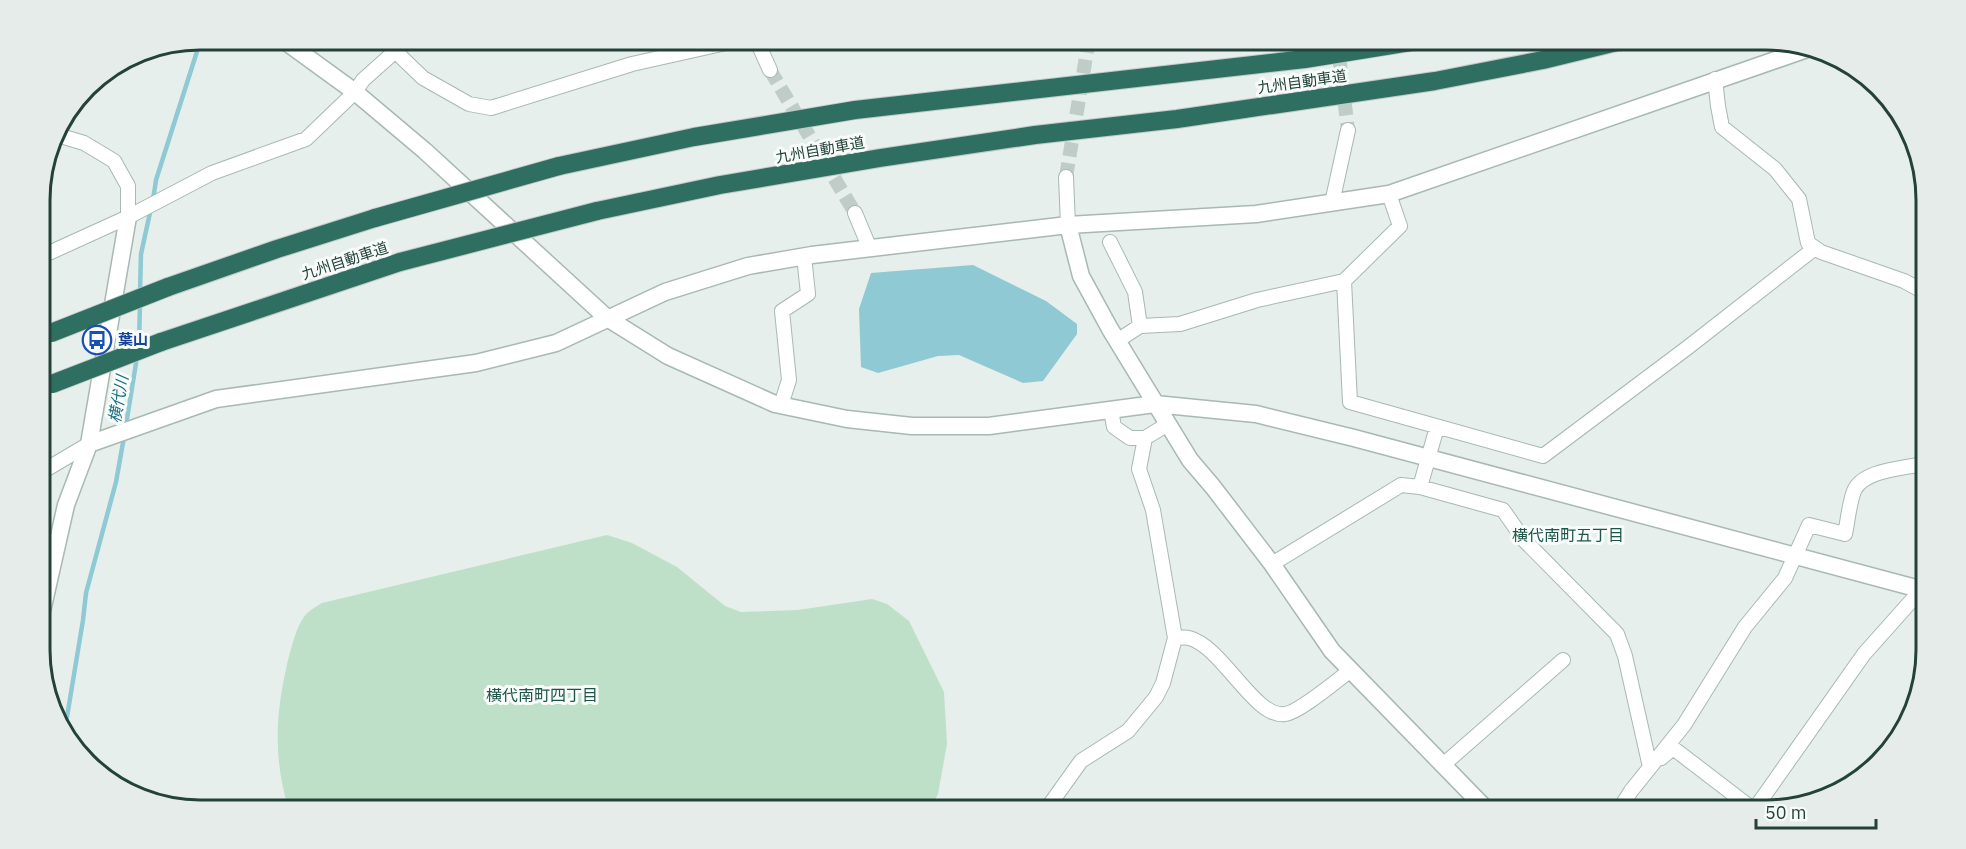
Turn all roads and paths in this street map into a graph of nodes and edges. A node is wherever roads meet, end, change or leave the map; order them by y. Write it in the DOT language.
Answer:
graph roads {
  1 [pos="297,50"];
  2 [pos="695,50"];
  3 [pos="761,50"];
  4 [pos="1361,50"];
  5 [pos="1584,50"];
  6 [pos="395,51"];
  7 [pos="1797,52"];
  8 [pos="770,70"];
  9 [pos="1715,79"];
  10 [pos="356,92"];
  11 [pos="1348,130"];
  12 [pos="63,137"];
  13 [pos="1066,177"];
  14 [pos="1389,194"];
  15 [pos="1332,203"];
  16 [pos="855,213"];
  17 [pos="128,217"];
  18 [pos="1068,225"];
  19 [pos="1110,242"];
  20 [pos="1815,248"];
  21 [pos="870,249"];
  22 [pos="50,252"];
  23 [pos="804,256"];
  24 [pos="1344,280"];
  25 [pos="1916,288"];
  26 [pos="607,318"];
  27 [pos="1140,327"];
  28 [pos="50,334"];
  29 [pos="1117,341"];
  30 [pos="50,385"];
  31 [pos="1155,404"];
  32 [pos="781,405"];
  33 [pos="1111,410"];
  34 [pos="1168,424"];
  35 [pos="1437,427"];
  36 [pos="1145,438"];
  37 [pos="89,444"];
  38 [pos="1428,457"];
  39 [pos="1916,465"];
  40 [pos="50,467"];
  41 [pos="1420,487"];
  42 [pos="1795,555"];
  43 [pos="1272,564"];
  44 [pos="50,576"];
  45 [pos="1916,584"];
  46 [pos="1916,596"];
  47 [pos="1175,638"];
  48 [pos="1563,660"];
  49 [pos="1351,670"];
  50 [pos="1443,765"];
  51 [pos="1650,767"];
  52 [pos="1054,799"];
  53 [pos="1476,799"];
  54 [pos="1627,799"];
  55 [pos="1740,799"];
  56 [pos="1762,799"];
  1 -- 10 [label="street"];
  2 -- 6 [label="street"];
  3 -- 8 [label="street"];
  4 -- 28 [label="highway, 九州自動車道, bridge"];
  5 -- 30 [label="highway, 九州自動車道, bridge"];
  6 -- 10 [label="street"];
  7 -- 9 [label="street"];
  9 -- 14 [label="street"];
  9 -- 20 [label="street"];
  10 -- 17 [label="street"];
  10 -- 26 [label="street"];
  11 -- 15 [label="street"];
  12 -- 17 [label="street"];
  13 -- 18 [label="street"];
  14 -- 15 [label="street"];
  14 -- 24 [label="street"];
  15 -- 18 [label="street"];
  16 -- 21 [label="street"];
  17 -- 22 [label="street"];
  17 -- 37 [label="street"];
  18 -- 21 [label="street"];
  18 -- 29 [label="street"];
  19 -- 27 [label="street"];
  20 -- 25 [label="street"];
  20 -- 35 [label="street"];
  21 -- 23 [label="street"];
  23 -- 26 [label="street"];
  23 -- 32 [label="street"];
  24 -- 27 [label="street"];
  24 -- 35 [label="street"];
  26 -- 32 [label="street"];
  26 -- 37 [label="street"];
  27 -- 29 [label="street"];
  29 -- 31 [label="street"];
  31 -- 33 [label="street"];
  31 -- 34 [label="street"];
  31 -- 38 [label="street"];
  32 -- 33 [label="street"];
  33 -- 36 [label="street"];
  34 -- 36 [label="street"];
  34 -- 43 [label="street"];
  35 -- 38 [label="street"];
  36 -- 47 [label="street"];
  37 -- 40 [label="street"];
  37 -- 44 [label="street"];
  38 -- 41 [label="street"];
  38 -- 42 [label="street"];
  39 -- 42 [label="street"];
  41 -- 43 [label="street"];
  41 -- 51 [label="street"];
  42 -- 45 [label="street"];
  42 -- 51 [label="street"];
  43 -- 49 [label="street"];
  46 -- 56 [label="street"];
  47 -- 49 [label="street"];
  47 -- 52 [label="street"];
  48 -- 50 [label="street"];
  49 -- 50 [label="street"];
  50 -- 53 [label="street"];
  51 -- 54 [label="street"];
  51 -- 55 [label="street"];
}
